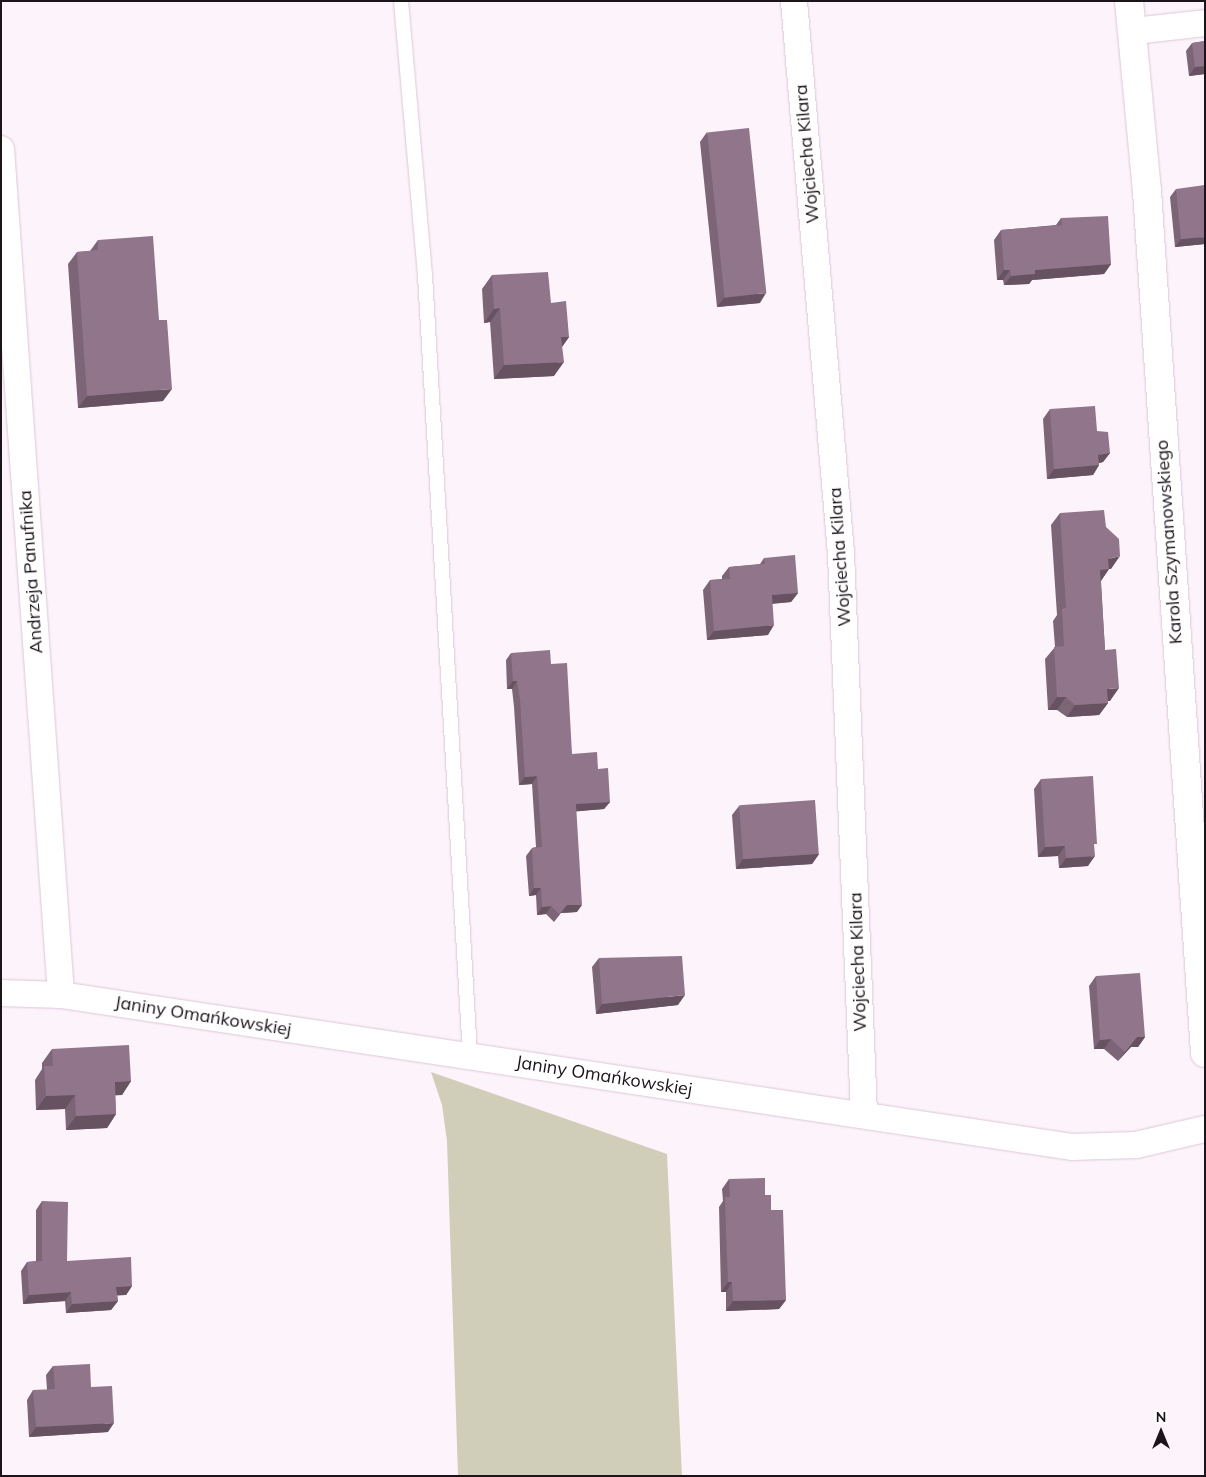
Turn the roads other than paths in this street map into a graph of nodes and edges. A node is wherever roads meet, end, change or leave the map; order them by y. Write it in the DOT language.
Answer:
graph roads {
  1 [pos="401,1"];
  2 [pos="794,1"];
  3 [pos="1129,1"];
  4 [pos="1205,23"];
  5 [pos="1134,31"];
  6 [pos="1,149"];
  7 [pos="1,993"];
  8 [pos="62,995"];
  9 [pos="1205,1053"];
  10 [pos="470,1056"];
  11 [pos="864,1115"];
  12 [pos="1205,1129"];
  1 -- 10 [label="lane"];
  2 -- 11 [label="street, Wojciecha Kilara"];
  3 -- 5 [label="street, Karola Szymanowskiego"];
  4 -- 5 [label="street"];
  5 -- 9 [label="street, Karola Szymanowskiego"];
  6 -- 8 [label="street, Andrzeja Panufnika"];
  7 -- 8 [label="street, Janiny Omańkowskiej"];
  8 -- 10 [label="street, Janiny Omańkowskiej"];
  10 -- 11 [label="street, Janiny Omańkowskiej"];
  11 -- 12 [label="street, Janiny Omańkowskiej"];
}
